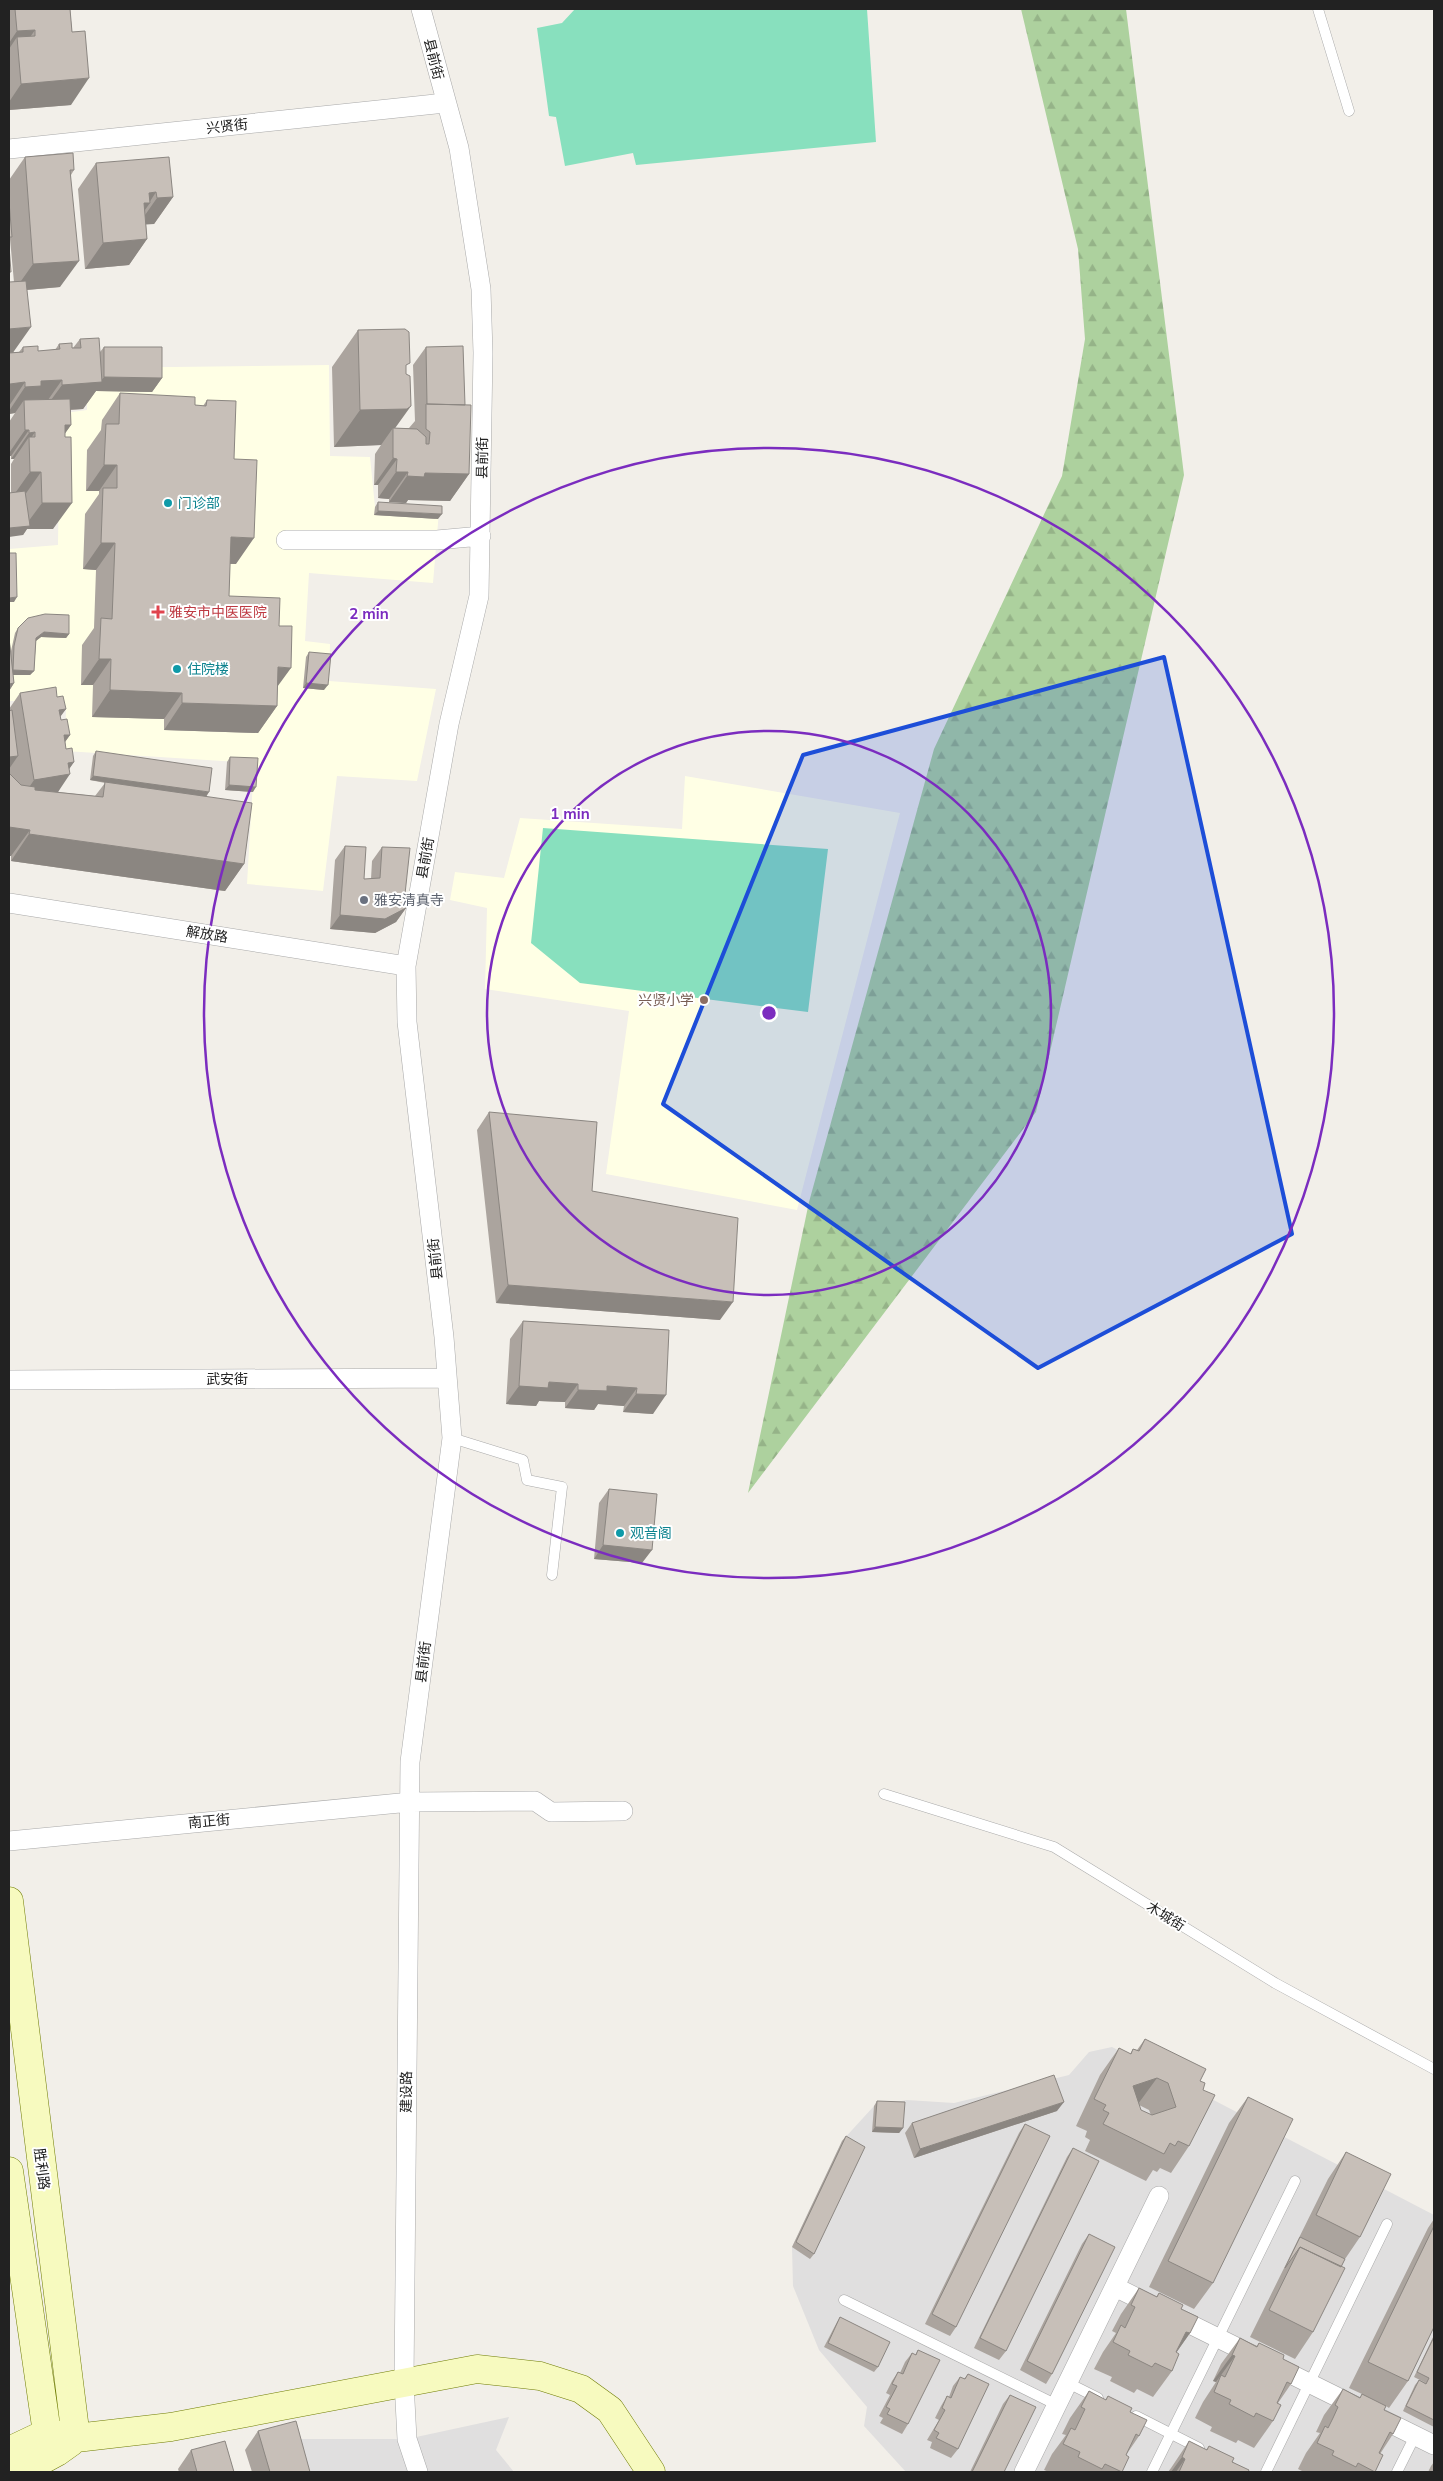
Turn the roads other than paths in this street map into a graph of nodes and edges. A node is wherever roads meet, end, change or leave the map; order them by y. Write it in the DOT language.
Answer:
graph roads {
  1 [pos="421,9"];
  2 [pos="1318,9"];
  3 [pos="445,103"];
  4 [pos="1349,112"];
  5 [pos="9,149"];
  6 [pos="481,536"];
  7 [pos="286,540"];
  8 [pos="9,903"];
  9 [pos="406,966"];
  10 [pos="446,1378"];
  11 [pos="9,1380"];
  12 [pos="452,1438"];
  13 [pos="552,1575"];
  14 [pos="884,1794"];
  15 [pos="410,1802"];
  16 [pos="623,1811"];
  17 [pos="9,1841"];
  18 [pos="9,1901"];
  19 [pos="1434,2069"];
  20 [pos="9,2171"];
  21 [pos="1295,2181"];
  22 [pos="1160,2196"];
  23 [pos="1387,2224"];
  24 [pos="1114,2287"];
  25 [pos="844,2300"];
  26 [pos="1218,2338"];
  27 [pos="404,2382"];
  28 [pos="1068,2383"];
  29 [pos="1309,2384"];
  30 [pos="1111,2404"];
  31 [pos="1057,2405"];
  32 [pos="1128,2412"];
  33 [pos="1171,2434"];
  34 [pos="1415,2436"];
  35 [pos="60,2441"];
  36 [pos="1434,2445"];
  37 [pos="9,2451"];
  38 [pos="1206,2451"];
  39 [pos="20,2472"];
  40 [pos="418,2472"];
  41 [pos="651,2472"];
  42 [pos="1024,2472"];
  43 [pos="1152,2472"];
  44 [pos="1266,2472"];
  45 [pos="1397,2472"];
  1 -- 3 [label="street, 县前街"];
  2 -- 4 [label="lane"];
  3 -- 5 [label="street, 兴贤街"];
  3 -- 6 [label="street, 县前街"];
  6 -- 7 [label="street"];
  6 -- 9 [label="street, 县前街"];
  8 -- 9 [label="street, 解放路"];
  9 -- 10 [label="street, 县前街"];
  10 -- 11 [label="street, 武安街"];
  10 -- 12 [label="street, 县前街"];
  12 -- 13 [label="lane"];
  12 -- 15 [label="street, 县前街"];
  14 -- 19 [label="lane, 木城街"];
  15 -- 16 [label="street, 南正街"];
  15 -- 17 [label="street, 南正街"];
  15 -- 27 [label="street, 建设路"];
  18 -- 35 [label="main road, 胜利路"];
  20 -- 35 [label="main road"];
  21 -- 26 [label="lane"];
  22 -- 24 [label="street"];
  23 -- 29 [label="lane"];
  24 -- 26 [label="street"];
  24 -- 28 [label="street"];
  25 -- 31 [label="lane"];
  26 -- 29 [label="street"];
  26 -- 33 [label="lane"];
  27 -- 35 [label="main road"];
  27 -- 40 [label="street, 建设路"];
  27 -- 41 [label="main road"];
  28 -- 30 [label="lane"];
  28 -- 31 [label="street"];
  29 -- 34 [label="street"];
  29 -- 44 [label="lane"];
  31 -- 42 [label="street"];
  32 -- 33 [label="lane"];
  33 -- 38 [label="lane"];
  33 -- 43 [label="lane"];
  34 -- 36 [label="street"];
  34 -- 45 [label="lane"];
  35 -- 37 [label="main road"];
  35 -- 39 [label="main road"];
}
